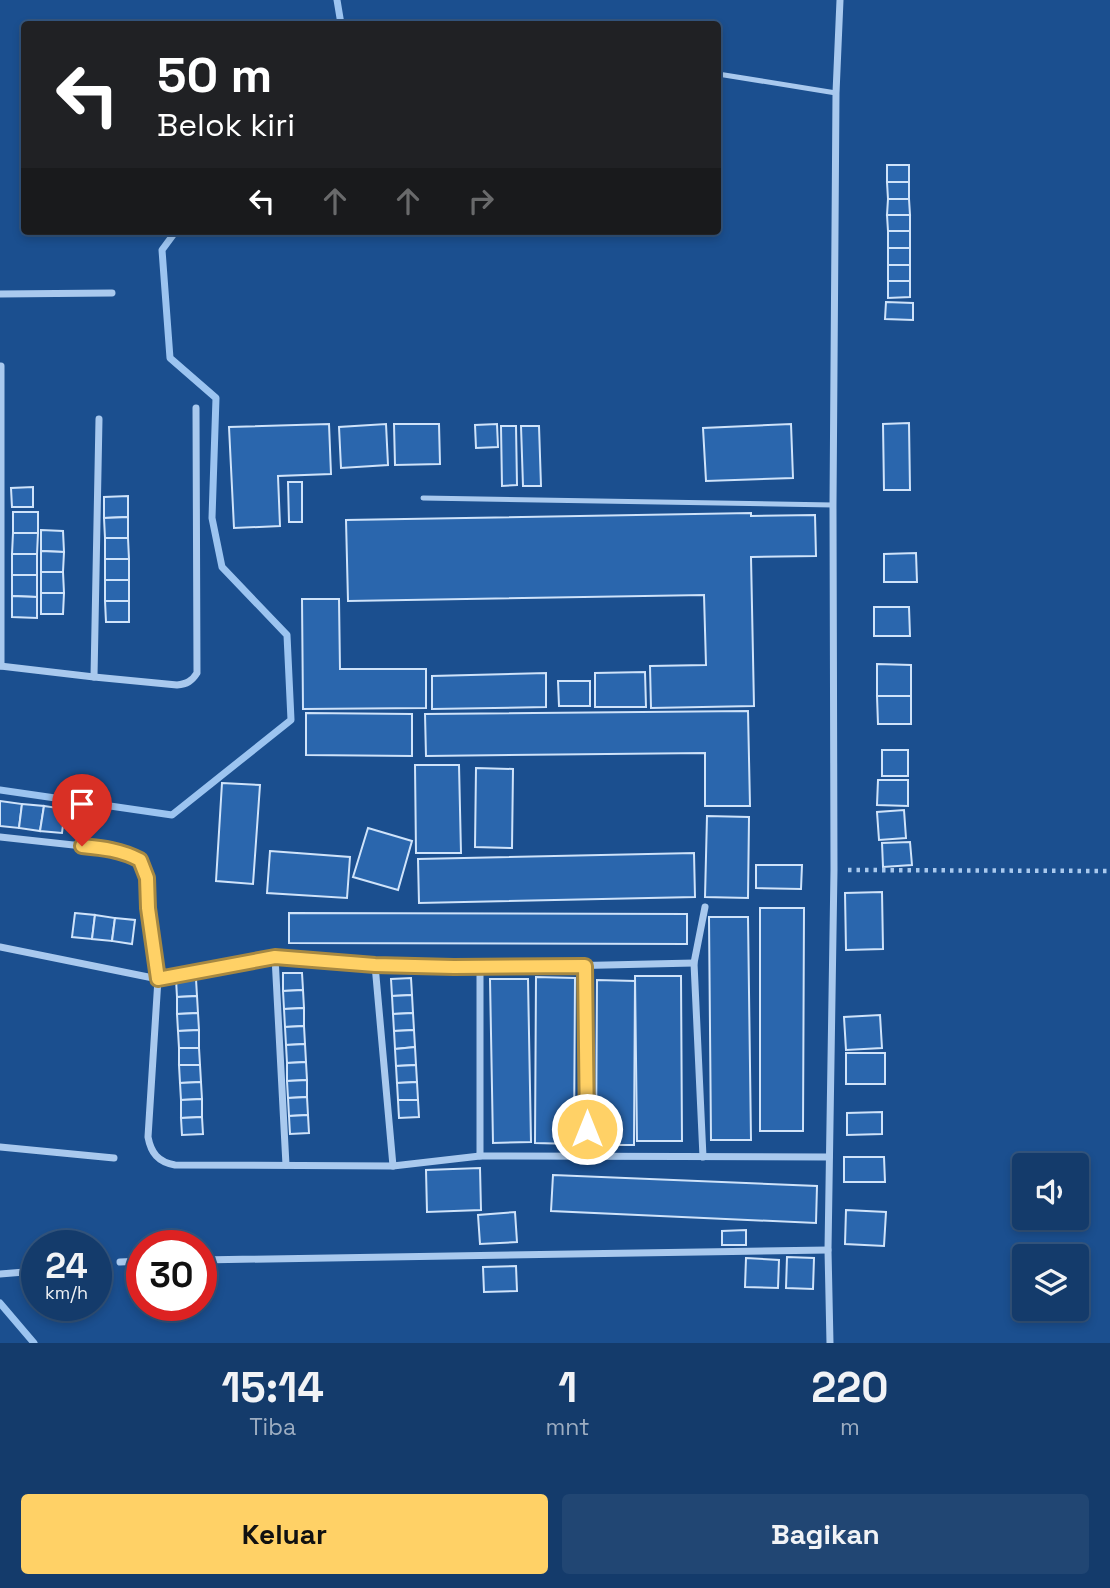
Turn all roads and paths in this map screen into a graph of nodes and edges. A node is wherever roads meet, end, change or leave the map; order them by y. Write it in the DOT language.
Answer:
graph roads {
  1 [pos="840,0"];
  2 [pos="721,74"];
  3 [pos="836,93"];
  4 [pos="112,293"];
  5 [pos="0,294"];
  6 [pos="1,366"];
  7 [pos="196,408"];
  8 [pos="99,419"];
  9 [pos="423,498"];
  10 [pos="833,505"];
  11 [pos="1,666"];
  12 [pos="94,677"];
  13 [pos="0,837"];
  14 [pos="834,870"];
  15 [pos="1110,871"];
  16 [pos="705,907"];
  17 [pos="0,947"];
  18 [pos="275,957"];
  19 [pos="694,963"];
  20 [pos="375,965"];
  21 [pos="585,966"];
  22 [pos="480,968"];
  23 [pos="158,979"];
  24 [pos="0,1147"];
  25 [pos="480,1156"];
  26 [pos="587,1156"];
  27 [pos="703,1157"];
  28 [pos="829,1157"];
  29 [pos="114,1158"];
  30 [pos="286,1165"];
  31 [pos="393,1166"];
  32 [pos="828,1250"];
  33 [pos="217,1260"];
  34 [pos="120,1262"];
  35 [pos="126,1262"];
  36 [pos="21,1272"];
  37 [pos="0,1274"];
  38 [pos="830,1343"];
  1 -- 3 [label="street"];
  2 -- 3 [label="lane"];
  3 -- 10 [label="street"];
  4 -- 5 [label="street"];
  6 -- 11 [label="street"];
  7 -- 12 [label="street"];
  8 -- 12 [label="street"];
  9 -- 10 [label="lane"];
  10 -- 14 [label="street"];
  11 -- 12 [label="street"];
  13 -- 23 [label="street"];
  14 -- 15 [label="path"];
  14 -- 28 [label="street"];
  16 -- 19 [label="street"];
  17 -- 23 [label="street"];
  18 -- 20 [label="street"];
  18 -- 23 [label="street"];
  18 -- 30 [label="street"];
  19 -- 21 [label="street"];
  19 -- 27 [label="street"];
  20 -- 22 [label="street"];
  20 -- 31 [label="street"];
  21 -- 22 [label="street"];
  21 -- 26 [label="street"];
  22 -- 25 [label="street"];
  23 -- 30 [label="street"];
  24 -- 29 [label="street"];
  25 -- 26 [label="street"];
  25 -- 31 [label="street"];
  26 -- 27 [label="street"];
  27 -- 28 [label="street"];
  28 -- 32 [label="street"];
  30 -- 31 [label="street"];
  32 -- 33 [label="street"];
  32 -- 38 [label="street"];
  34 -- 35 [label="street"];
  36 -- 37 [label="street"];
}
